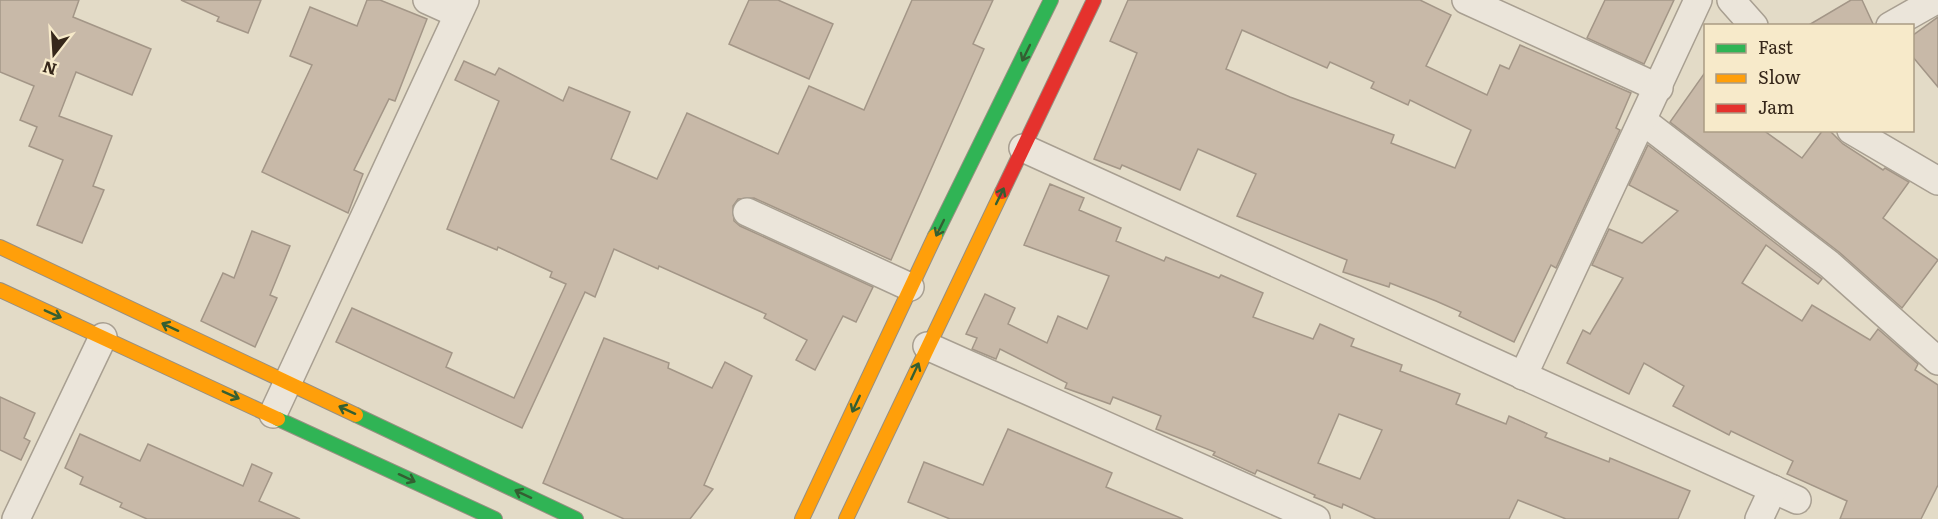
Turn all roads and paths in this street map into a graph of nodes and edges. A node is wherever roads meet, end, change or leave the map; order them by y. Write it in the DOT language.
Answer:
graph roads {
  1 [pos="427,0"];
  2 [pos="1051,0"];
  3 [pos="1094,0"];
  4 [pos="1466,0"];
  5 [pos="1698,0"];
  6 [pos="1731,0"];
  7 [pos="1936,0"];
  8 [pos="462,7"];
  9 [pos="1752,24"];
  10 [pos="1894,24"];
  11 [pos="1659,88"];
  12 [pos="1643,122"];
  13 [pos="1854,132"];
  14 [pos="1023,148"];
  15 [pos="1938,182"];
  16 [pos="747,212"];
  17 [pos="0,247"];
  18 [pos="910,287"];
  19 [pos="0,290"];
  20 [pos="103,337"];
  21 [pos="927,346"];
  22 [pos="1938,361"];
  23 [pos="1523,376"];
  24 [pos="288,382"];
  25 [pos="273,414"];
  26 [pos="16,519"];
  27 [pos="495,519"];
  28 [pos="576,519"];
  29 [pos="802,519"];
  30 [pos="846,519"];
  31 [pos="1316,519"];
  32 [pos="1760,519"];
  1 -- 8 [label="street"];
  2 -- 18 [label="street, one-way"];
  3 -- 14 [label="street"];
  4 -- 11 [label="street"];
  5 -- 11 [label="street"];
  6 -- 9 [label="street"];
  7 -- 10 [label="street"];
  8 -- 24 [label="street"];
  11 -- 12 [label="street"];
  12 -- 22 [label="street"];
  12 -- 23 [label="street"];
  13 -- 15 [label="street"];
  21 -- 14 [label="street, one-way"];
  14 -- 23 [label="street"];
  16 -- 18 [label="street"];
  24 -- 17 [label="street, one-way"];
  18 -- 29 [label="street, one-way"];
  19 -- 20 [label="street, one-way"];
  20 -- 25 [label="street, one-way"];
  20 -- 26 [label="street"];
  30 -- 21 [label="street, one-way"];
  21 -- 31 [label="street"];
  23 -- 32 [label="street"];
  24 -- 25 [label="street"];
  28 -- 24 [label="street, one-way"];
  25 -- 27 [label="street, one-way"];
}
